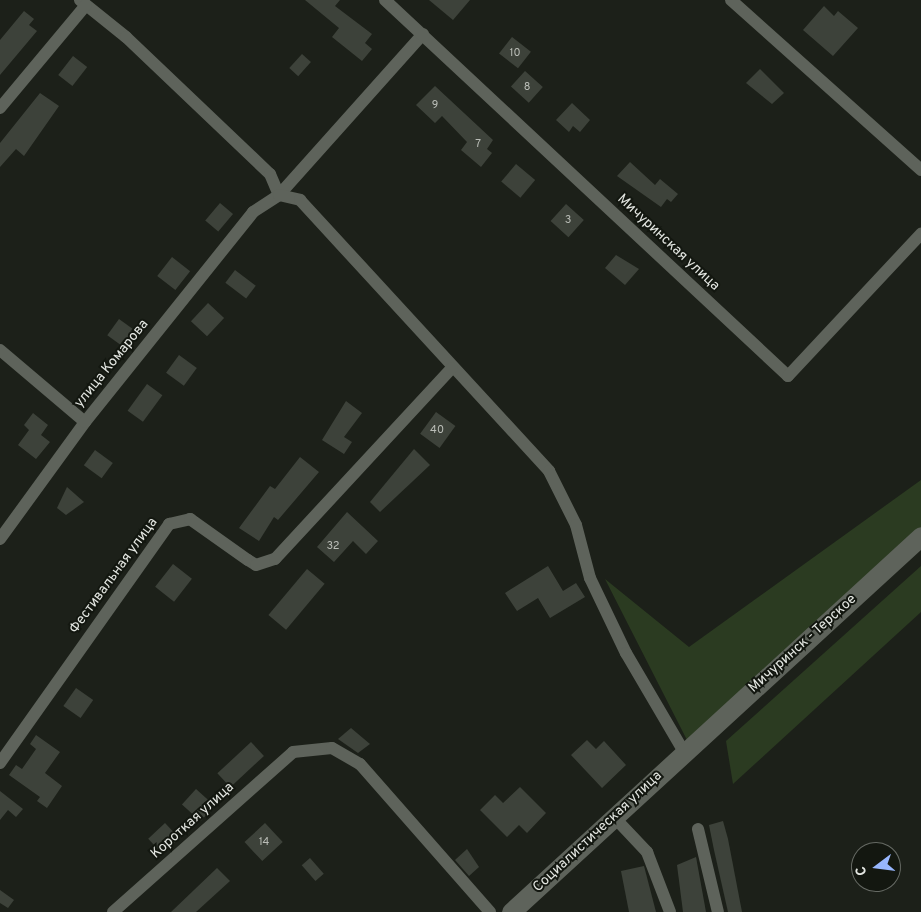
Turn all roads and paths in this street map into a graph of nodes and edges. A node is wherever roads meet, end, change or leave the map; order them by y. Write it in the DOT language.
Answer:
graph roads {
  1 [pos="385,0"];
  2 [pos="731,0"];
  3 [pos="83,2"];
  4 [pos="423,34"];
  5 [pos="0,108"];
  6 [pos="921,170"];
  7 [pos="279,195"];
  8 [pos="921,234"];
  9 [pos="0,350"];
  10 [pos="452,368"];
  11 [pos="85,422"];
  12 [pos="921,536"];
  13 [pos="0,539"];
  14 [pos="684,752"];
  15 [pos="0,762"];
  16 [pos="614,816"];
  17 [pos="698,829"];
  18 [pos="113,912"];
  19 [pos="490,912"];
  20 [pos="511,912"];
  21 [pos="670,912"];
  22 [pos="718,912"];
  1 -- 4 [label="street, Мичуринская улица"];
  2 -- 6 [label="street"];
  3 -- 5 [label="street"];
  3 -- 7 [label="street"];
  4 -- 7 [label="street, улица Комарова"];
  4 -- 8 [label="street, Мичуринская улица"];
  7 -- 10 [label="street"];
  7 -- 11 [label="street, улица Комарова"];
  9 -- 11 [label="street"];
  10 -- 14 [label="street"];
  10 -- 15 [label="street, Фестивальная улица"];
  11 -- 13 [label="street, улица Комарова"];
  12 -- 14 [label="street, Мичуринск - Терское"];
  14 -- 16 [label="street, Социалистическая улица"];
  16 -- 20 [label="street, Социалистическая улица"];
  16 -- 21 [label="street"];
  17 -- 22 [label="street"];
  18 -- 19 [label="street, Короткая улица"];
}
